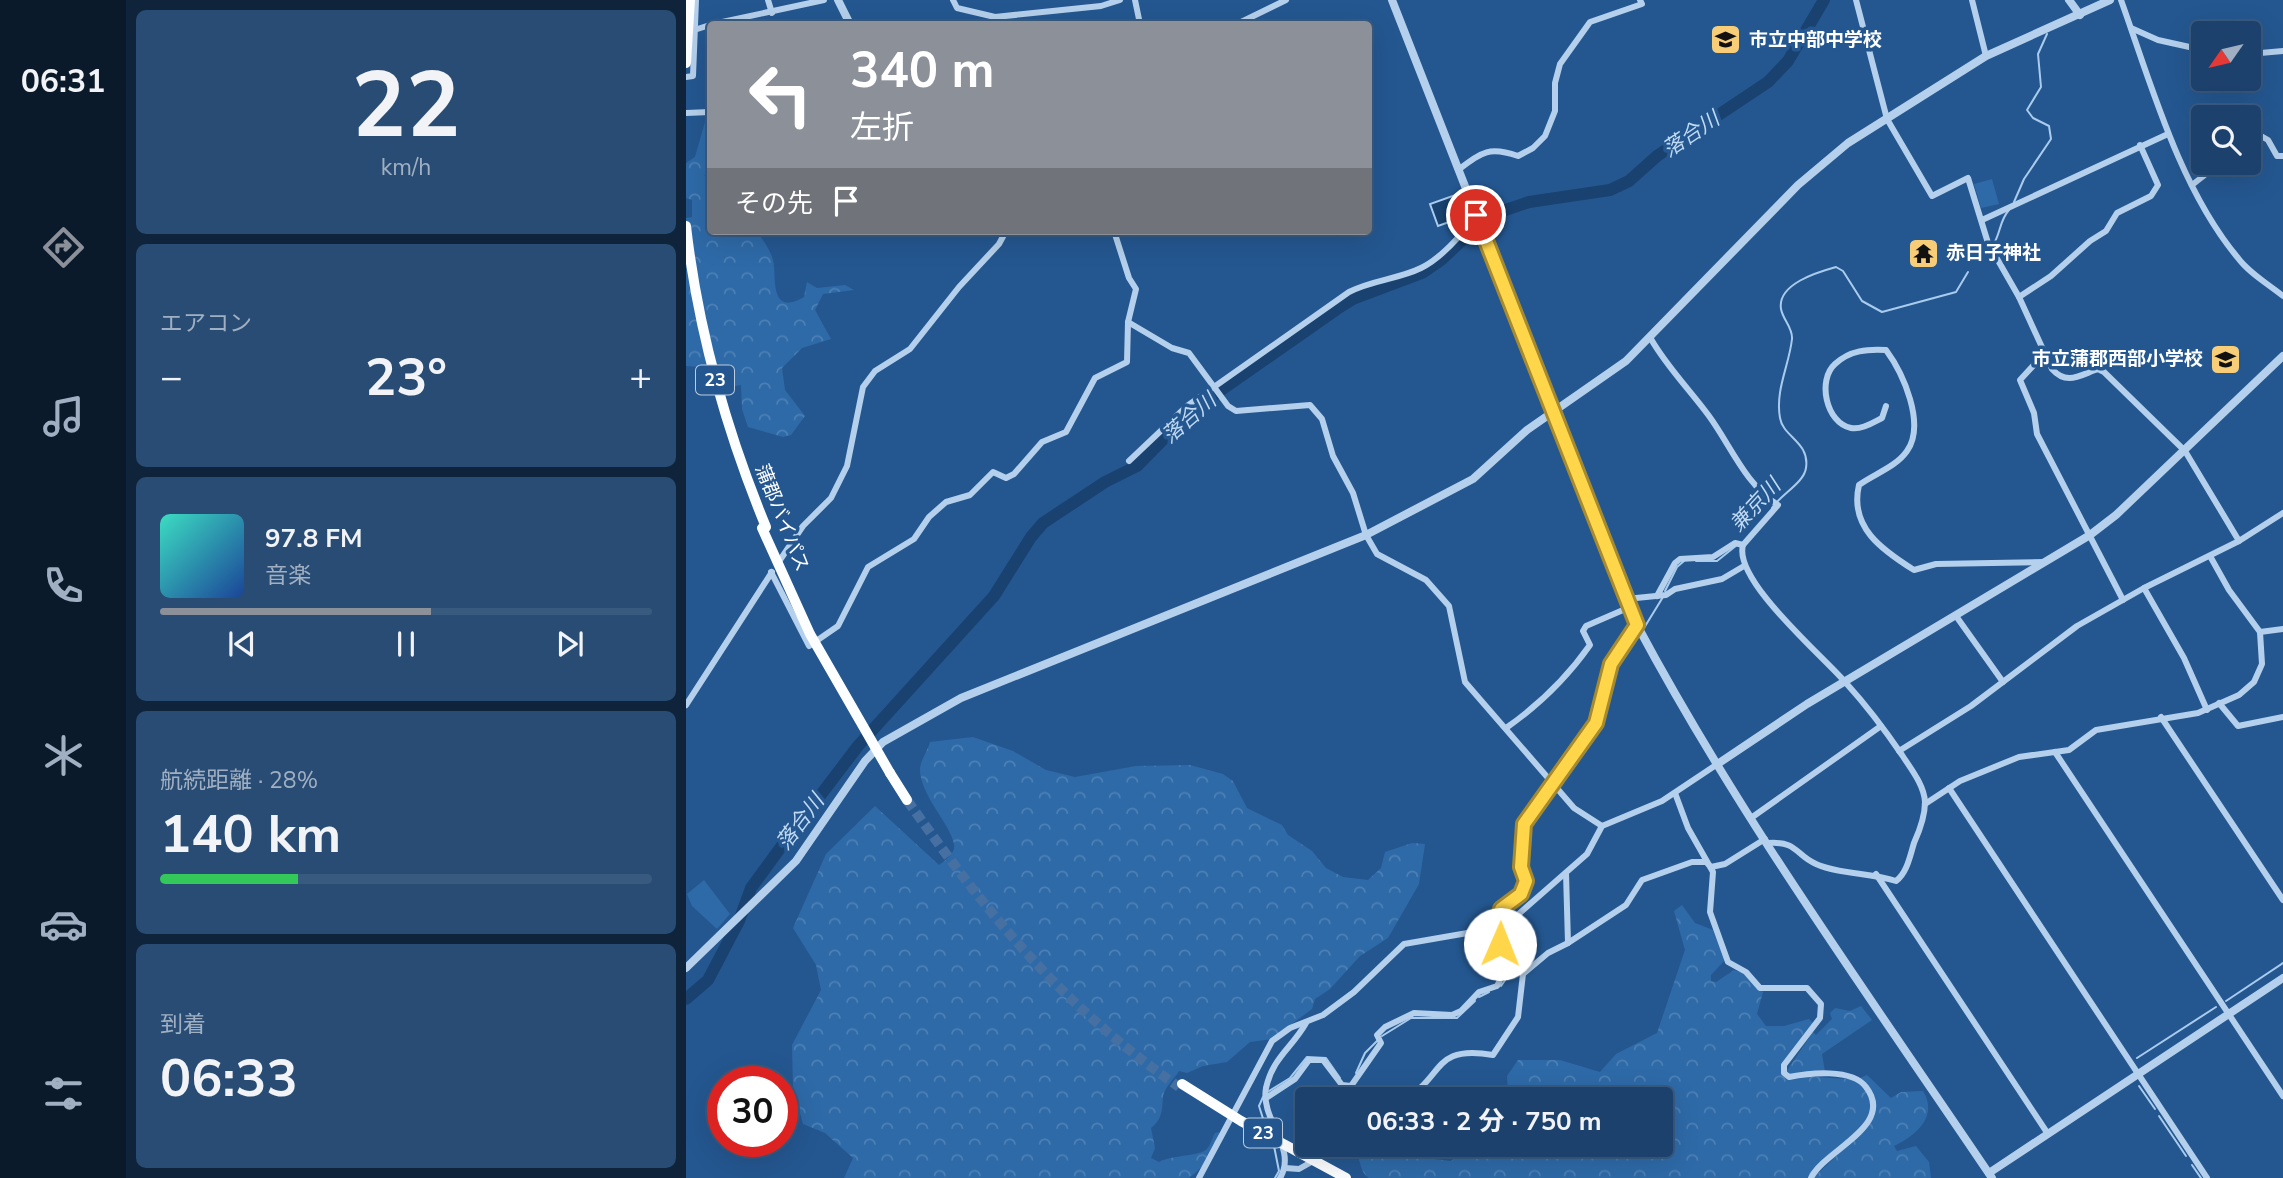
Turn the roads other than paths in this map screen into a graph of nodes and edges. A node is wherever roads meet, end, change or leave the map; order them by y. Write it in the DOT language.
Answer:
graph roads {
  1 [pos="690,0"];
  2 [pos="696,0"];
  3 [pos="768,0"];
  4 [pos="824,0"];
  5 [pos="838,0"];
  6 [pos="953,0"];
  7 [pos="1120,0"];
  8 [pos="1135,0"];
  9 [pos="1286,0"];
  10 [pos="1392,0"];
  11 [pos="1640,0"];
  12 [pos="1856,0"];
  13 [pos="1972,0"];
  14 [pos="2069,0"];
  15 [pos="2110,0"];
  16 [pos="2121,0"];
  17 [pos="772,13"];
  18 [pos="2080,15"];
  19 [pos="726,21"];
  20 [pos="848,21"];
  21 [pos="1139,21"];
  22 [pos="1243,21"];
  23 [pos="707,27"];
  24 [pos="2131,28"];
  25 [pos="694,31"];
  26 [pos="686,32"];
  27 [pos="2191,47"];
  28 [pos="2283,51"];
  29 [pos="2261,53"];
  30 [pos="1986,56"];
  31 [pos="686,63"];
  32 [pos="686,77"];
  33 [pos="707,112"];
  34 [pos="686,113"];
  35 [pos="1887,118"];
  36 [pos="2168,134"];
  37 [pos="2261,136"];
  38 [pos="2140,145"];
  39 [pos="2283,156"];
  40 [pos="1458,170"];
  41 [pos="2205,175"];
  42 [pos="2192,185"];
  43 [pos="1477,216"];
  44 [pos="1982,220"];
  45 [pos="686,226"];
  46 [pos="1004,235"];
  47 [pos="1115,235"];
  48 [pos="686,274"];
  49 [pos="2283,296"];
  50 [pos="2019,297"];
  51 [pos="1128,322"];
  52 [pos="1651,339"];
  53 [pos="2043,355"];
  54 [pos="2283,356"];
  55 [pos="1216,386"];
  56 [pos="1886,406"];
  57 [pos="1555,413"];
  58 [pos="2185,450"];
  59 [pos="1129,461"];
  60 [pos="2283,513"];
  61 [pos="764,528"];
  62 [pos="2090,534"];
  63 [pos="1366,535"];
  64 [pos="2239,541"];
  65 [pos="1740,544"];
  66 [pos="2210,556"];
  67 [pos="2044,562"];
  68 [pos="1744,566"];
  69 [pos="771,572"];
  70 [pos="2144,588"];
  71 [pos="1661,596"];
  72 [pos="2123,600"];
  73 [pos="1628,603"];
  74 [pos="1956,615"];
  75 [pos="1639,628"];
  76 [pos="2283,629"];
  77 [pos="2260,632"];
  78 [pos="1846,682"];
  79 [pos="2003,682"];
  80 [pos="2220,703"];
  81 [pos="686,705"];
  82 [pos="2207,710"];
  83 [pos="2161,717"];
  84 [pos="2283,717"];
  85 [pos="1881,726"];
  86 [pos="1506,728"];
  87 [pos="1899,751"];
  88 [pos="2056,752"];
  89 [pos="1716,765"];
  90 [pos="1553,783"];
  91 [pos="1949,788"];
  92 [pos="1675,793"];
  93 [pos="910,798"];
  94 [pos="1925,803"];
  95 [pos="1751,818"];
  96 [pos="1602,825"];
  97 [pos="1766,841"];
  98 [pos="1712,867"];
  99 [pos="1566,873"];
  100 [pos="1876,874"];
  101 [pos="2283,900"];
  102 [pos="1503,922"];
  103 [pos="1568,943"];
  104 [pos="686,968"];
  105 [pos="2283,978"];
  106 [pos="2228,1014"];
  107 [pos="1307,1022"];
  108 [pos="2138,1074"];
  109 [pos="1417,1087"];
  110 [pos="1266,1095"];
  111 [pos="2283,1096"];
  112 [pos="2048,1134"];
  113 [pos="1319,1157"];
  114 [pos="1285,1168"];
  115 [pos="1991,1176"];
  116 [pos="1199,1178"];
  117 [pos="1280,1178"];
  118 [pos="1338,1178"];
  119 [pos="1346,1178"];
  120 [pos="1811,1178"];
  121 [pos="2207,1178"];
  1 -- 31 [label="highway, bridge"];
  2 -- 25 [label="street"];
  3 -- 17 [label="street"];
  4 -- 17 [label="street"];
  5 -- 20 [label="street"];
  6 -- 7 [label="street"];
  8 -- 21 [label="street"];
  9 -- 22 [label="street"];
  10 -- 40 [label="street"];
  11 -- 40 [label="street"];
  12 -- 35 [label="street"];
  13 -- 30 [label="street"];
  14 -- 18 [label="street"];
  15 -- 18 [label="street"];
  16 -- 24 [label="street"];
  17 -- 19 [label="street"];
  18 -- 30 [label="street"];
  23 -- 25 [label="street"];
  24 -- 27 [label="street"];
  24 -- 36 [label="street"];
  25 -- 26 [label="street"];
  25 -- 32 [label="street"];
  28 -- 29 [label="street"];
  30 -- 35 [label="street"];
  33 -- 34 [label="street"];
  35 -- 44 [label="street"];
  35 -- 52 [label="street"];
  36 -- 38 [label="street"];
  36 -- 42 [label="street"];
  37 -- 39 [label="street"];
  38 -- 44 [label="street"];
  38 -- 50 [label="street"];
  40 -- 43 [label="street"];
  41 -- 42 [label="street"];
  42 -- 49 [label="street"];
  43 -- 55 [label="street"];
  43 -- 57 [label="street"];
  44 -- 50 [label="street"];
  45 -- 61 [label="highway, 蒲郡バイパス / 23"];
  46 -- 69 [label="street"];
  47 -- 51 [label="street"];
  48 -- 61 [label="highway, 蒲郡バイパス / 23"];
  50 -- 53 [label="street"];
  51 -- 55 [label="street"];
  51 -- 69 [label="street"];
  52 -- 57 [label="street"];
  52 -- 65 [label="street"];
  53 -- 58 [label="street"];
  53 -- 62 [label="street"];
  54 -- 58 [label="street"];
  55 -- 59 [label="street"];
  55 -- 63 [label="street"];
  56 -- 67 [label="street"];
  57 -- 63 [label="street"];
  57 -- 73 [label="street"];
  58 -- 62 [label="street"];
  58 -- 64 [label="street"];
  60 -- 64 [label="street"];
  61 -- 93 [label="highway, 蒲郡バイパス / 23, bridge"];
  62 -- 67 [label="street"];
  62 -- 72 [label="street"];
  63 -- 86 [label="street"];
  63 -- 104 [label="street"];
  64 -- 66 [label="street"];
  65 -- 68 [label="street"];
  65 -- 71 [label="street"];
  66 -- 70 [label="street"];
  66 -- 77 [label="street"];
  67 -- 74 [label="street"];
  68 -- 71 [label="street"];
  68 -- 78 [label="street"];
  69 -- 81 [label="street"];
  70 -- 72 [label="street"];
  70 -- 82 [label="street"];
  71 -- 73 [label="street"];
  72 -- 79 [label="street"];
  73 -- 75 [label="street"];
  73 -- 86 [label="street"];
  74 -- 78 [label="street"];
  74 -- 79 [label="street"];
  75 -- 89 [label="street"];
  75 -- 90 [label="street"];
  76 -- 77 [label="street"];
  77 -- 80 [label="street"];
  78 -- 85 [label="street"];
  78 -- 89 [label="street"];
  79 -- 87 [label="street"];
  80 -- 82 [label="street"];
  80 -- 84 [label="street"];
  82 -- 83 [label="street"];
  83 -- 88 [label="street"];
  83 -- 101 [label="street"];
  85 -- 87 [label="street"];
  85 -- 95 [label="street"];
  86 -- 90 [label="street"];
  87 -- 94 [label="street"];
  88 -- 91 [label="street"];
  88 -- 106 [label="street"];
  89 -- 92 [label="street"];
  89 -- 95 [label="street"];
  90 -- 96 [label="street"];
  90 -- 102 [label="street"];
  91 -- 94 [label="street"];
  91 -- 108 [label="street"];
  92 -- 96 [label="street"];
  92 -- 98 [label="street"];
  94 -- 100 [label="street"];
  95 -- 97 [label="street"];
  96 -- 99 [label="street"];
  97 -- 98 [label="street"];
  97 -- 100 [label="street"];
  97 -- 115 [label="street"];
  98 -- 103 [label="street"];
  98 -- 120 [label="street"];
  99 -- 102 [label="street"];
  99 -- 103 [label="street"];
  100 -- 112 [label="street"];
  102 -- 107 [label="street"];
  102 -- 110 [label="street"];
  103 -- 109 [label="street"];
  105 -- 106 [label="street"];
  106 -- 108 [label="street"];
  106 -- 111 [label="street"];
  107 -- 110 [label="street"];
  107 -- 116 [label="street"];
  108 -- 112 [label="street"];
  108 -- 121 [label="street"];
  110 -- 114 [label="street"];
  112 -- 115 [label="street"];
  113 -- 114 [label="street"];
  114 -- 117 [label="street"];
  118 -- 119 [label="highway, 23, bridge"];
}
